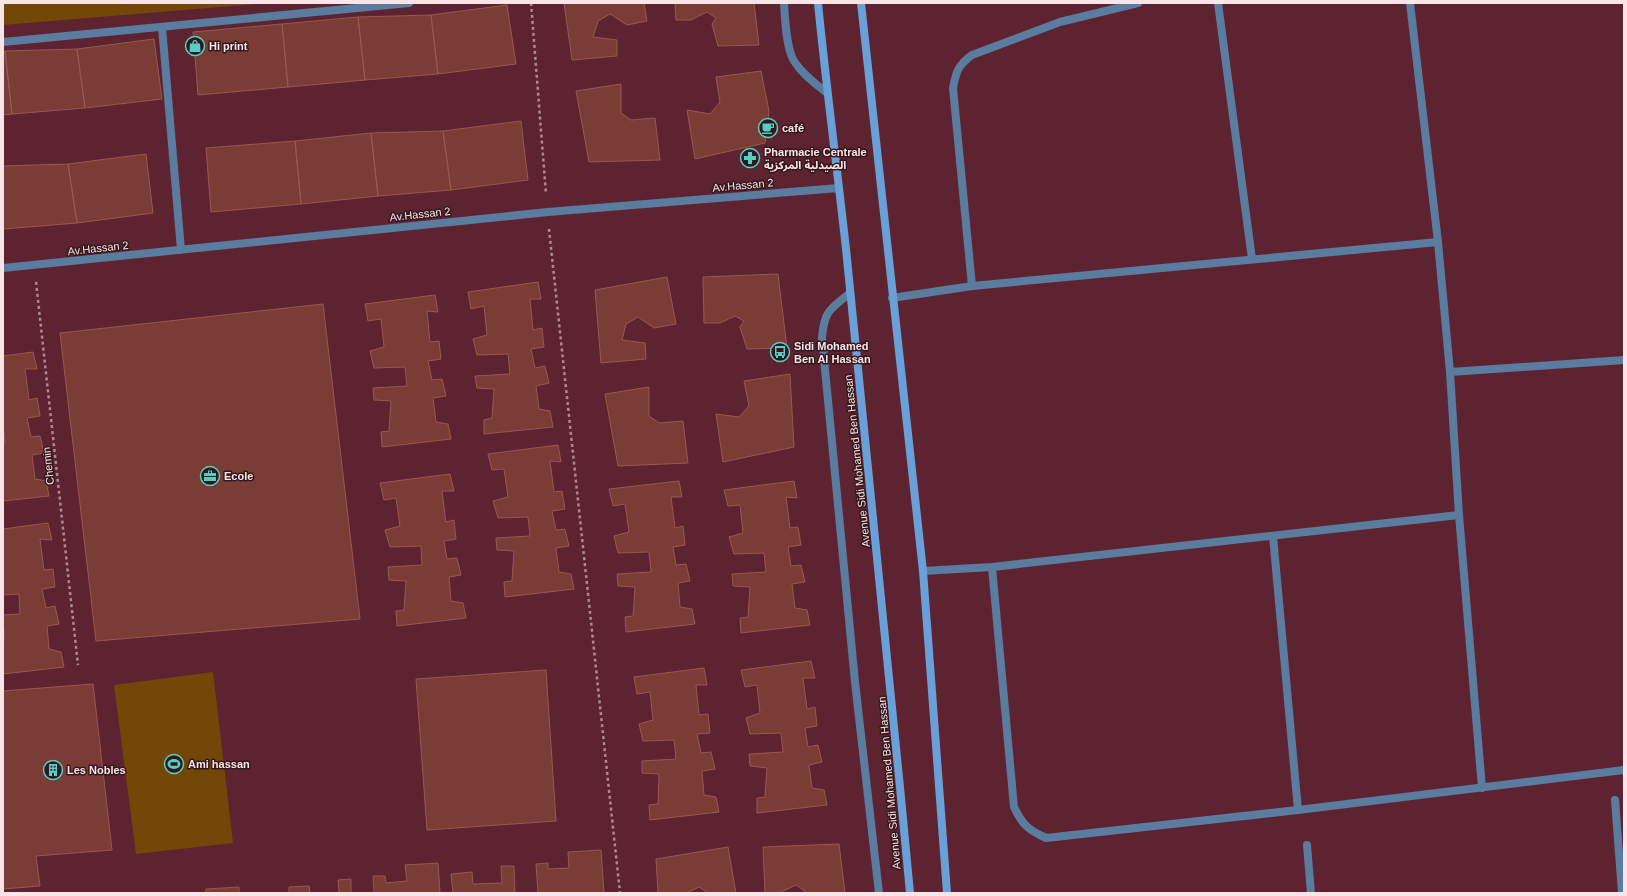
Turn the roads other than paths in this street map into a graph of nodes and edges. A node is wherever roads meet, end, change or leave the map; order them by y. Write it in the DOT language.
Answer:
graph roads {
  1 [pos="409,3"];
  2 [pos="784,3"];
  3 [pos="818,3"];
  4 [pos="861,3"];
  5 [pos="1138,3"];
  6 [pos="1218,3"];
  7 [pos="1410,3"];
  8 [pos="162,27"];
  9 [pos="3,42"];
  10 [pos="827,93"];
  11 [pos="839,188"];
  12 [pos="1438,242"];
  13 [pos="181,250"];
  14 [pos="1252,259"];
  15 [pos="3,268"];
  16 [pos="972,286"];
  17 [pos="850,293"];
  18 [pos="892,298"];
  19 [pos="1624,360"];
  20 [pos="1450,372"];
  21 [pos="1459,515"];
  22 [pos="1273,536"];
  23 [pos="992,567"];
  24 [pos="922,571"];
  25 [pos="1624,770"];
  26 [pos="1482,788"];
  27 [pos="1615,800"];
  28 [pos="1298,810"];
  29 [pos="1307,845"];
  30 [pos="879,893"];
  31 [pos="910,893"];
  32 [pos="947,893"];
  33 [pos="1310,893"];
  34 [pos="1622,893"];
  1 -- 8 [label="street"];
  2 -- 10 [label="street"];
  3 -- 10 [label="street, Avenue Sidi Mohamed Ben Hassan"];
  4 -- 18 [label="street"];
  5 -- 16 [label="street"];
  6 -- 14 [label="street"];
  7 -- 12 [label="street"];
  8 -- 9 [label="street"];
  8 -- 13 [label="street"];
  10 -- 11 [label="street, Avenue Sidi Mohamed Ben Hassan"];
  11 -- 13 [label="street, Av.Hassan 2"];
  11 -- 17 [label="street, Avenue Sidi Mohamed Ben Hassan"];
  12 -- 14 [label="street"];
  12 -- 20 [label="street"];
  13 -- 15 [label="street, Av.Hassan 2"];
  14 -- 16 [label="street"];
  16 -- 18 [label="street"];
  17 -- 30 [label="street"];
  17 -- 31 [label="street, Avenue Sidi Mohamed Ben Hassan"];
  18 -- 24 [label="street"];
  19 -- 20 [label="street"];
  20 -- 21 [label="street"];
  21 -- 22 [label="street"];
  21 -- 26 [label="street"];
  22 -- 23 [label="street"];
  22 -- 28 [label="street"];
  23 -- 24 [label="street"];
  23 -- 28 [label="street"];
  24 -- 32 [label="street"];
  25 -- 26 [label="street"];
  26 -- 28 [label="street"];
  27 -- 34 [label="street"];
  29 -- 33 [label="street"];
}
